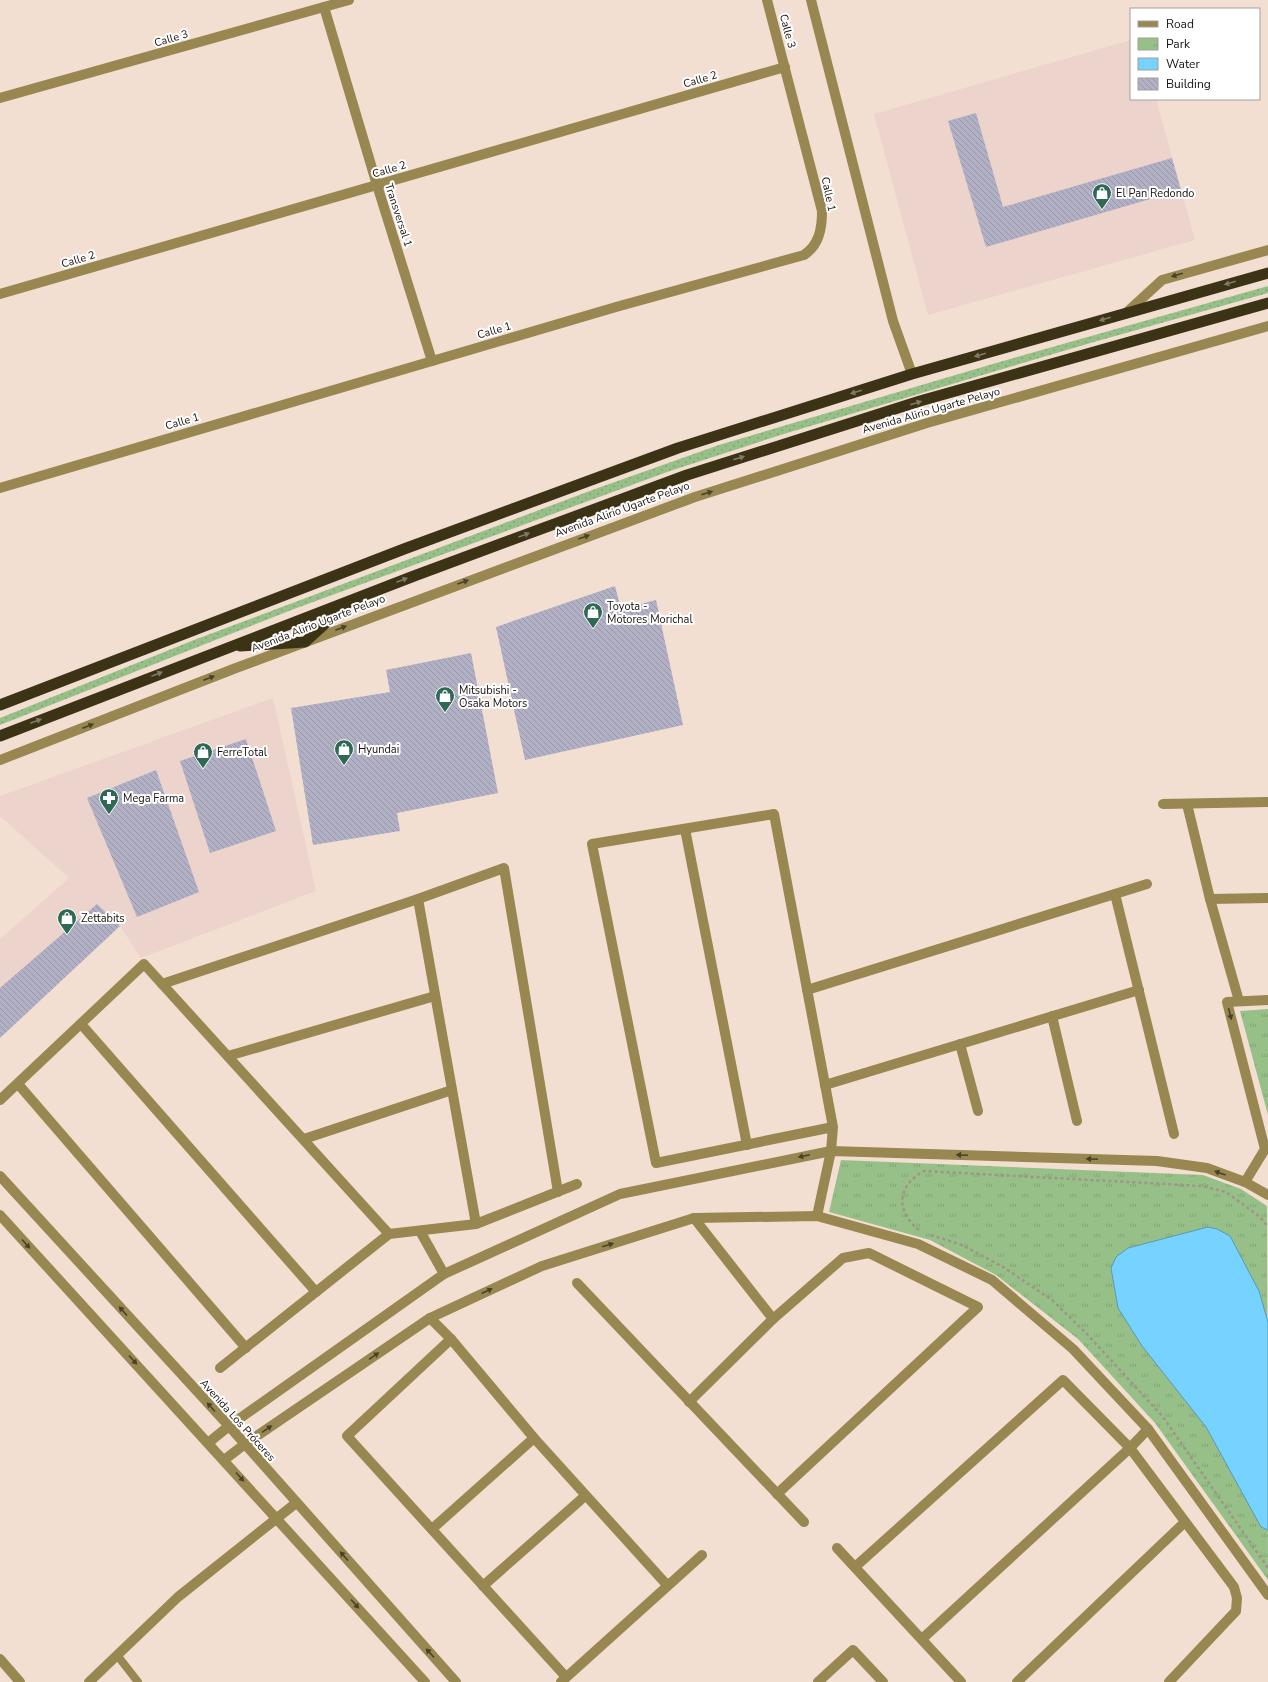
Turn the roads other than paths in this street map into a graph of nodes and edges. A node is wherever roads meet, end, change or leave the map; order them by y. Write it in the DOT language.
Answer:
graph roads {
  1 [pos="349,0"];
  2 [pos="767,0"];
  3 [pos="811,0"];
  4 [pos="324,7"];
  5 [pos="785,67"];
  6 [pos="0,98"];
  7 [pos="377,185"];
  8 [pos="1268,250"];
  9 [pos="1268,273"];
  10 [pos="0,294"];
  11 [pos="1268,303"];
  12 [pos="1125,314"];
  13 [pos="1268,326"];
  14 [pos="432,361"];
  15 [pos="912,374"];
  16 [pos="0,488"];
  17 [pos="353,599"];
  18 [pos="304,642"];
  19 [pos="228,646"];
  20 [pos="0,705"];
  21 [pos="0,736"];
  22 [pos="0,760"];
  23 [pos="1268,802"];
  24 [pos="1163,804"];
  25 [pos="1187,804"];
  26 [pos="685,828"];
  27 [pos="1147,884"];
  28 [pos="1115,894"];
  29 [pos="1268,898"];
  30 [pos="418,899"];
  31 [pos="1210,900"];
  32 [pos="162,984"];
  33 [pos="807,990"];
  34 [pos="1138,990"];
  35 [pos="435,996"];
  36 [pos="1239,1000"];
  37 [pos="1268,1000"];
  38 [pos="1052,1016"];
  39 [pos="81,1024"];
  40 [pos="960,1044"];
  41 [pos="228,1056"];
  42 [pos="18,1084"];
  43 [pos="825,1085"];
  44 [pos="452,1090"];
  45 [pos="0,1100"];
  46 [pos="978,1111"];
  47 [pos="1077,1121"];
  48 [pos="833,1127"];
  49 [pos="1174,1134"];
  50 [pos="304,1139"];
  51 [pos="747,1144"];
  52 [pos="1267,1149"];
  53 [pos="831,1151"];
  54 [pos="0,1176"];
  55 [pos="1245,1182"];
  56 [pos="577,1184"];
  57 [pos="558,1192"];
  58 [pos="1268,1195"];
  59 [pos="0,1215"];
  60 [pos="817,1216"];
  61 [pos="694,1218"];
  62 [pos="476,1224"];
  63 [pos="420,1231"];
  64 [pos="389,1234"];
  65 [pos="444,1274"];
  66 [pos="577,1283"];
  67 [pos="316,1292"];
  68 [pos="430,1318"];
  69 [pos="774,1319"];
  70 [pos="451,1339"];
  71 [pos="246,1348"];
  72 [pos="220,1368"];
  73 [pos="689,1402"];
  74 [pos="229,1426"];
  75 [pos="1148,1429"];
  76 [pos="534,1438"];
  77 [pos="208,1443"];
  78 [pos="245,1444"];
  79 [pos="1130,1448"];
  80 [pos="224,1460"];
  81 [pos="777,1494"];
  82 [pos="585,1496"];
  83 [pos="296,1503"];
  84 [pos="277,1518"];
  85 [pos="804,1522"];
  86 [pos="1185,1522"];
  87 [pos="432,1529"];
  88 [pos="837,1548"];
  89 [pos="702,1555"];
  90 [pos="855,1567"];
  91 [pos="667,1585"];
  92 [pos="483,1586"];
  93 [pos="1268,1595"];
  94 [pos="922,1639"];
  95 [pos="117,1655"];
  96 [pos="0,1659"];
  97 [pos="564,1680"];
  98 [pos="20,1682"];
  99 [pos="89,1682"];
  100 [pos="138,1682"];
  101 [pos="425,1682"];
  102 [pos="456,1682"];
  103 [pos="818,1682"];
  104 [pos="883,1682"];
  105 [pos="961,1682"];
  106 [pos="1017,1682"];
  107 [pos="1169,1682"];
  1 -- 4 [label="street, Calle 3"];
  2 -- 5 [label="street, Calle 3"];
  3 -- 15 [label="street"];
  4 -- 6 [label="street, Calle 3"];
  4 -- 7 [label="street, Transversal 1"];
  5 -- 7 [label="street, Calle 2"];
  5 -- 14 [label="street, Calle 1"];
  7 -- 10 [label="street, Calle 2"];
  7 -- 14 [label="street, Transversal 1"];
  8 -- 12 [label="street, one-way"];
  9 -- 12 [label="highway, one-way"];
  17 -- 11 [label="highway, Avenida Alirio Ugarte Pelayo, one-way"];
  12 -- 15 [label="highway, one-way"];
  18 -- 13 [label="street, Avenida Alirio Ugarte Pelayo, one-way"];
  14 -- 16 [label="street, Calle 1"];
  15 -- 20 [label="highway, one-way"];
  17 -- 18 [label="highway"];
  17 -- 19 [label="highway, Avenida Alirio Ugarte Pelayo"];
  18 -- 19 [label="highway"];
  22 -- 18 [label="street, Avenida Alirio Ugarte Pelayo, one-way"];
  21 -- 19 [label="highway, Avenida Alirio Ugarte Pelayo, one-way"];
  23 -- 25 [label="street"];
  24 -- 25 [label="street"];
  25 -- 31 [label="street"];
  26 -- 33 [label="street"];
  26 -- 51 [label="street"];
  26 -- 51 [label="street"];
  27 -- 28 [label="street"];
  28 -- 33 [label="street"];
  28 -- 34 [label="street"];
  29 -- 31 [label="street"];
  30 -- 32 [label="street"];
  30 -- 35 [label="street"];
  30 -- 57 [label="street"];
  31 -- 36 [label="street"];
  32 -- 39 [label="street"];
  32 -- 41 [label="street"];
  33 -- 43 [label="street"];
  34 -- 38 [label="street"];
  34 -- 49 [label="street"];
  35 -- 41 [label="street"];
  35 -- 44 [label="street"];
  36 -- 37 [label="street"];
  36 -- 52 [label="street, one-way"];
  38 -- 40 [label="street"];
  38 -- 47 [label="street"];
  39 -- 42 [label="street"];
  39 -- 67 [label="street"];
  40 -- 43 [label="street"];
  40 -- 46 [label="street"];
  41 -- 50 [label="street"];
  42 -- 45 [label="street"];
  42 -- 71 [label="street"];
  43 -- 48 [label="street"];
  44 -- 50 [label="street"];
  44 -- 62 [label="street"];
  48 -- 51 [label="street"];
  48 -- 53 [label="street"];
  50 -- 64 [label="street"];
  52 -- 55 [label="street"];
  55 -- 53 [label="street, one-way"];
  53 -- 60 [label="street"];
  53 -- 65 [label="street, one-way"];
  74 -- 54 [label="street, Avenida Los Próceres, one-way"];
  55 -- 58 [label="street"];
  56 -- 57 [label="street"];
  57 -- 62 [label="street"];
  59 -- 77 [label="street, one-way"];
  60 -- 61 [label="street"];
  60 -- 75 [label="street"];
  68 -- 61 [label="street, one-way"];
  61 -- 69 [label="street"];
  62 -- 63 [label="street"];
  63 -- 64 [label="street"];
  63 -- 65 [label="street"];
  64 -- 67 [label="street"];
  65 -- 74 [label="street"];
  66 -- 73 [label="street"];
  67 -- 71 [label="street"];
  68 -- 70 [label="street"];
  78 -- 68 [label="street, one-way"];
  69 -- 73 [label="street"];
  69 -- 81 [label="street"];
  70 -- 76 [label="street"];
  70 -- 87 [label="street"];
  71 -- 72 [label="street"];
  73 -- 81 [label="street"];
  74 -- 77 [label="street"];
  74 -- 78 [label="street, Avenida Los Próceres"];
  75 -- 79 [label="street"];
  75 -- 93 [label="street"];
  76 -- 82 [label="street"];
  76 -- 87 [label="street"];
  77 -- 80 [label="street"];
  78 -- 80 [label="street"];
  78 -- 83 [label="street, Avenida Los Próceres"];
  79 -- 86 [label="street"];
  79 -- 90 [label="street"];
  79 -- 94 [label="street"];
  80 -- 84 [label="street, one-way"];
  81 -- 85 [label="street"];
  82 -- 91 [label="street"];
  82 -- 92 [label="street"];
  83 -- 84 [label="street"];
  102 -- 83 [label="street, Avenida Los Próceres, one-way"];
  84 -- 95 [label="street"];
  84 -- 101 [label="street, one-way"];
  86 -- 106 [label="street"];
  86 -- 107 [label="street"];
  87 -- 92 [label="street"];
  88 -- 90 [label="street"];
  89 -- 91 [label="street"];
  90 -- 94 [label="street"];
  91 -- 97 [label="street"];
  92 -- 97 [label="street"];
  94 -- 105 [label="street"];
  95 -- 99 [label="street"];
  95 -- 100 [label="lane"];
  96 -- 98 [label="street"];
  103 -- 104 [label="street"];
}
